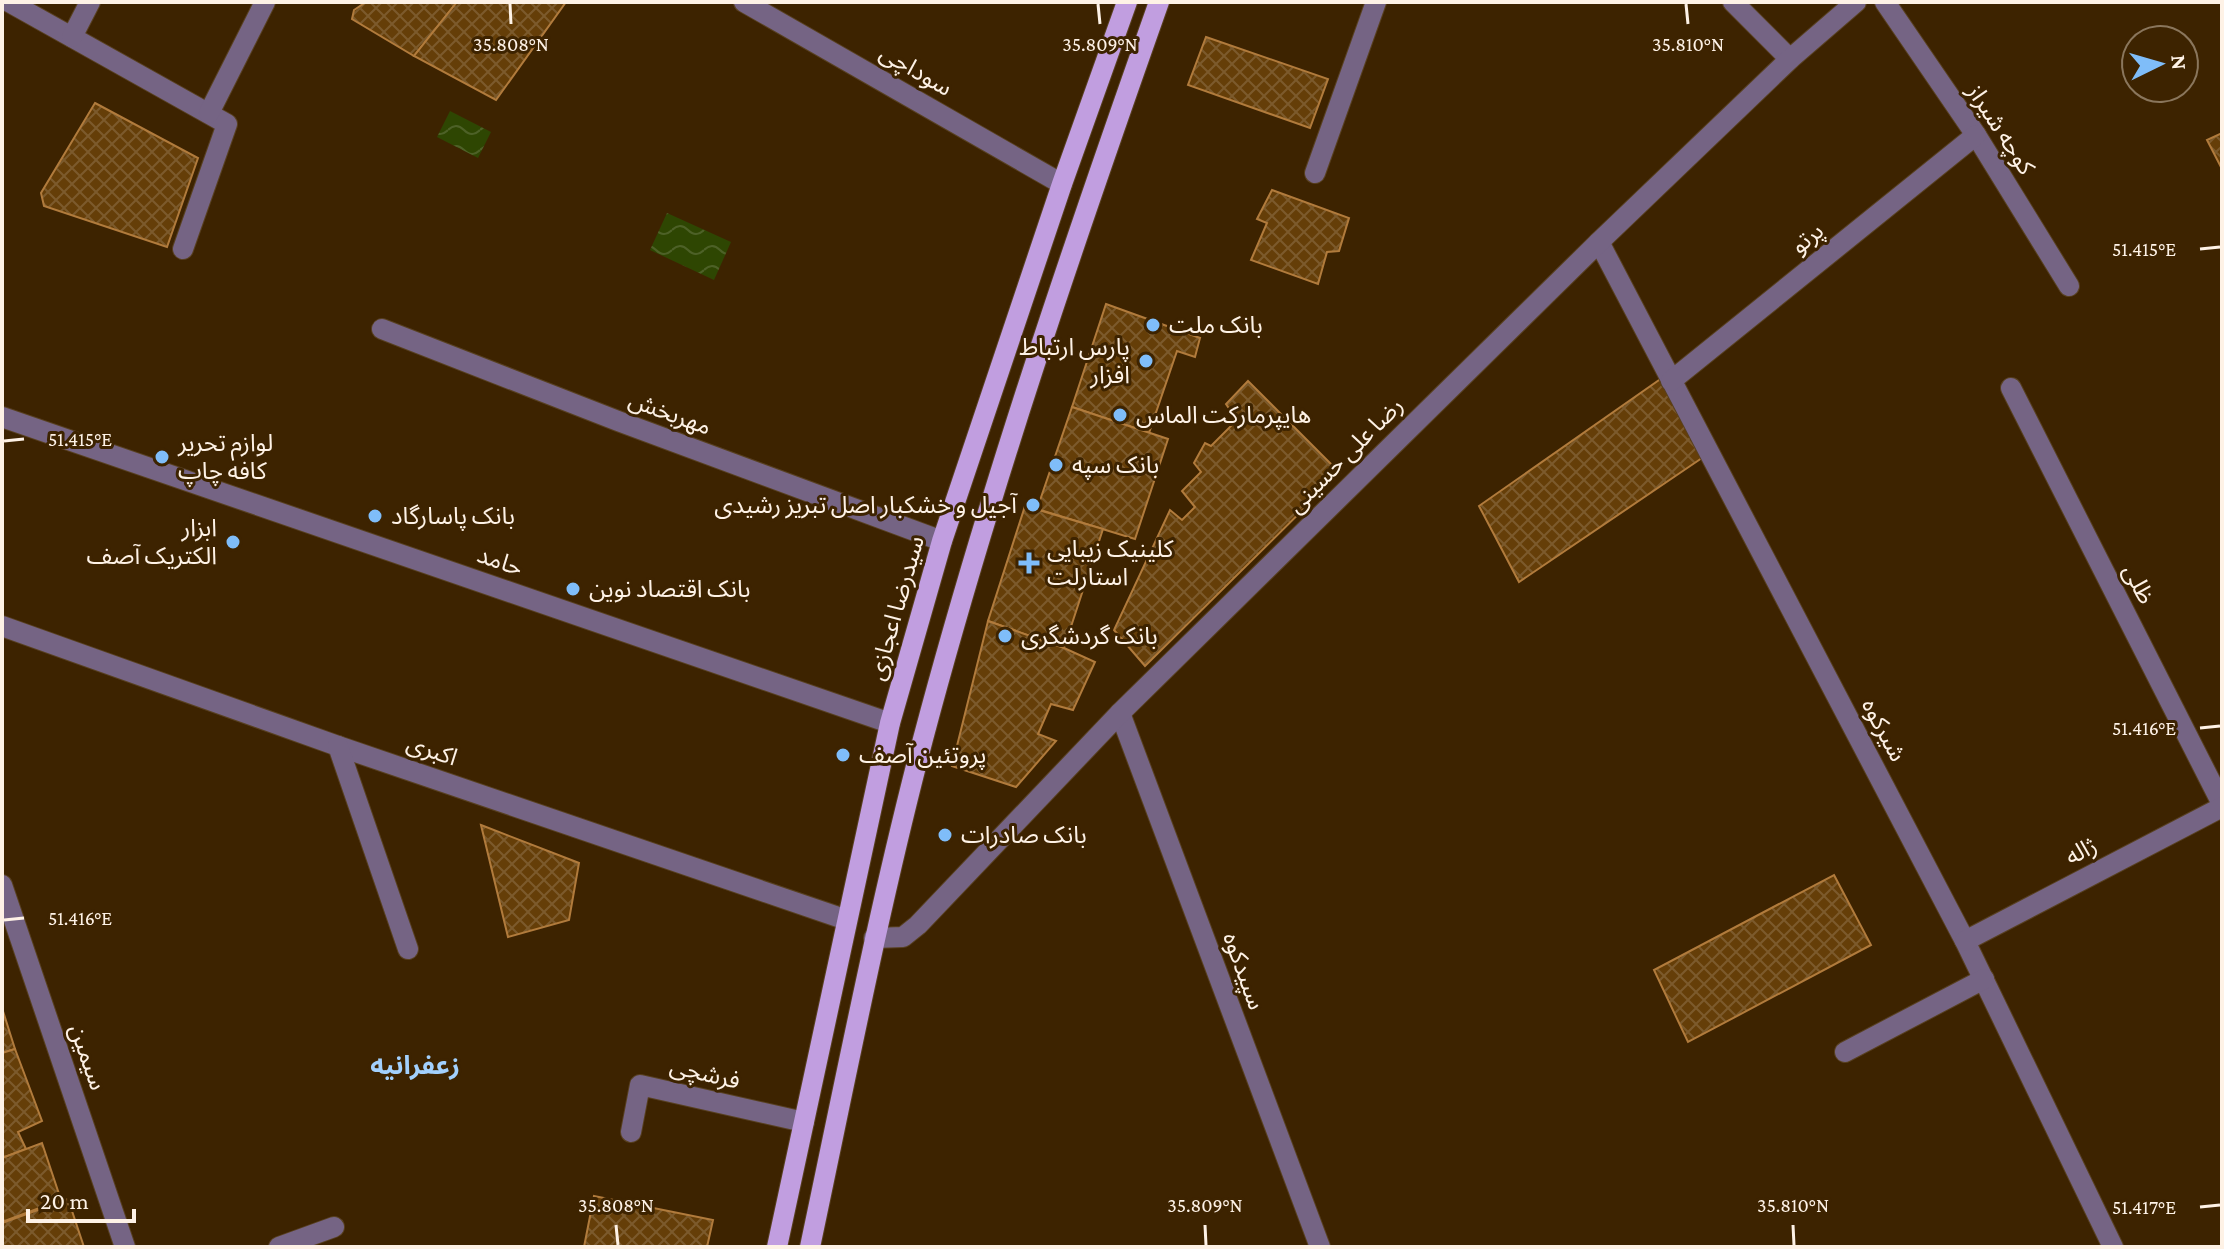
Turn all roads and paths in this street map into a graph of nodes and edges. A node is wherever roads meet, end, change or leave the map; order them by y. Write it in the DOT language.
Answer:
graph roads {
  1 [pos="9,2"];
  2 [pos="90,2"];
  3 [pos="265,2"];
  4 [pos="744,2"];
  5 [pos="1127,2"];
  6 [pos="1159,2"];
  7 [pos="1376,2"];
  8 [pos="1733,2"];
  9 [pos="1856,2"];
  10 [pos="1885,2"];
  11 [pos="72,37"];
  12 [pos="1790,59"];
  13 [pos="209,113"];
  14 [pos="1976,135"];
  15 [pos="1315,173"];
  16 [pos="1062,184"];
  17 [pos="1599,242"];
  18 [pos="183,249"];
  19 [pos="2069,286"];
  20 [pos="382,329"];
  21 [pos="1671,381"];
  22 [pos="2011,388"];
  23 [pos="2,417"];
  24 [pos="942,541"];
  25 [pos="2,626"];
  26 [pos="1120,713"];
  27 [pos="890,723"];
  28 [pos="338,746"];
  29 [pos="2222,805"];
  30 [pos="3,888"];
  31 [pos="847,920"];
  32 [pos="874,938"];
  33 [pos="1965,941"];
  34 [pos="408,949"];
  35 [pos="1984,979"];
  36 [pos="1845,1052"];
  37 [pos="804,1122"];
  38 [pos="631,1132"];
  39 [pos="334,1227"];
  40 [pos="125,1247"];
  41 [pos="279,1247"];
  42 [pos="777,1247"];
  43 [pos="810,1247"];
  44 [pos="1320,1247"];
  45 [pos="2113,1247"];
  1 -- 11 [label="street"];
  2 -- 11 [label="street"];
  3 -- 13 [label="street"];
  4 -- 16 [label="street, سوداچی"];
  5 -- 16 [label="main road, سیدرضا اعجازی"];
  6 -- 32 [label="main road"];
  7 -- 15 [label="street"];
  8 -- 12 [label="street"];
  9 -- 12 [label="street, رضا علی حسینی"];
  10 -- 14 [label="street, کوچه شیراز"];
  11 -- 13 [label="street"];
  12 -- 17 [label="street, رضا علی حسینی"];
  13 -- 18 [label="street"];
  14 -- 19 [label="street, کوچه شیراز"];
  14 -- 21 [label="street, پرتو"];
  16 -- 24 [label="main road, سیدرضا اعجازی"];
  17 -- 21 [label="street, شیرکوه"];
  17 -- 26 [label="street, رضا علی حسینی"];
  20 -- 24 [label="street, مهربخش"];
  21 -- 33 [label="street, شیرکوه"];
  22 -- 29 [label="street, ظلی"];
  23 -- 27 [label="street, حامد"];
  24 -- 27 [label="main road, سیدرضا اعجازی"];
  25 -- 28 [label="street, اکبری"];
  26 -- 32 [label="street, رضا علی حسینی"];
  26 -- 44 [label="street, سپیدکوه"];
  27 -- 31 [label="main road, سیدرضا اعجازی"];
  28 -- 31 [label="street, اکبری"];
  28 -- 34 [label="street"];
  29 -- 33 [label="street, ژاله"];
  30 -- 40 [label="street, سیمین"];
  31 -- 32 [label="main road"];
  31 -- 37 [label="main road, سیدرضا اعجازی"];
  32 -- 43 [label="main road"];
  33 -- 35 [label="street, شیرکوه"];
  35 -- 36 [label="street"];
  35 -- 45 [label="street, شیرکوه"];
  37 -- 38 [label="street, فرشچی"];
  37 -- 42 [label="main road, سیدرضا اعجازی"];
  39 -- 41 [label="street"];
}
